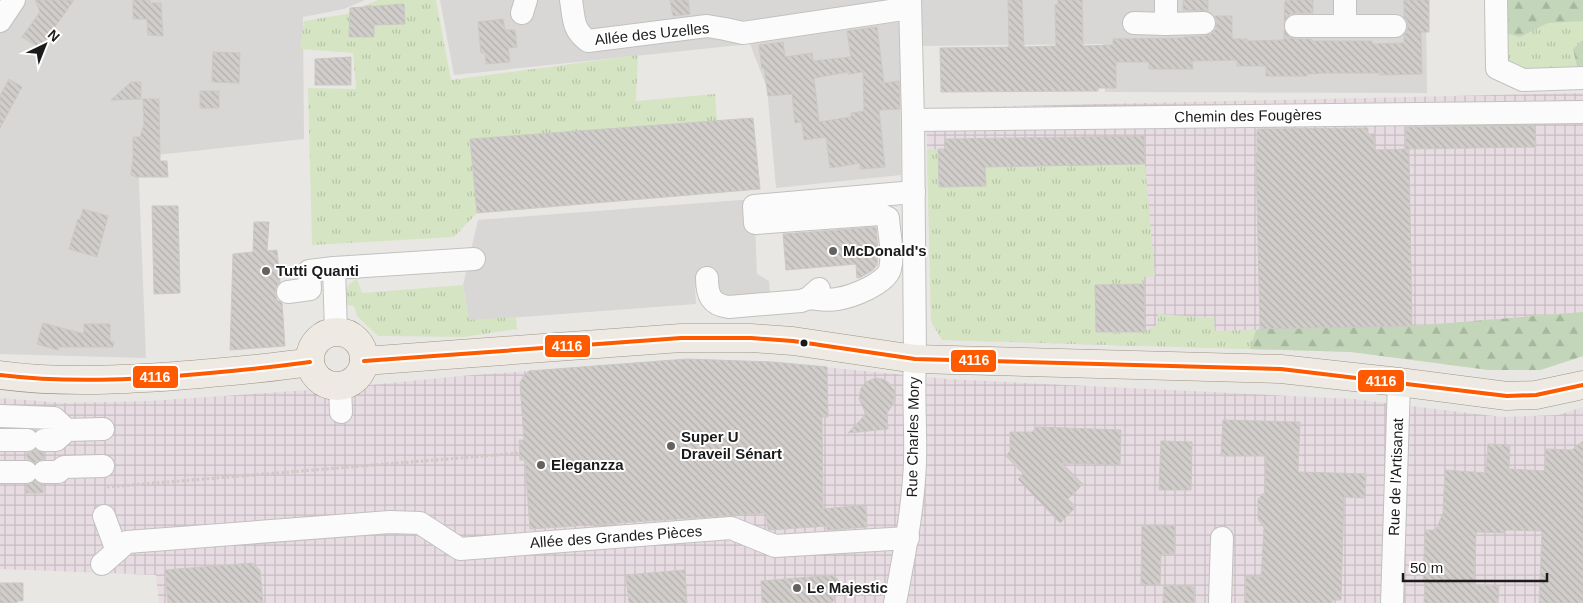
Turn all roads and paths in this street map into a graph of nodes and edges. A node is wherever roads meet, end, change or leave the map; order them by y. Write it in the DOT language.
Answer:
graph roads {
  1 [pos="14,0"];
  2 [pos="571,0"];
  3 [pos="1166,0"];
  4 [pos="1345,0"];
  5 [pos="1496,0"];
  6 [pos="910,4"];
  7 [pos="0,21"];
  8 [pos="1134,23"];
  9 [pos="1204,23"];
  10 [pos="1166,24"];
  11 [pos="1345,25"];
  12 [pos="1296,26"];
  13 [pos="1395,26"];
  14 [pos="1583,78"];
  15 [pos="1583,112"];
  16 [pos="913,120"];
  17 [pos="914,192"];
  18 [pos="474,259"];
  19 [pos="334,268"];
  20 [pos="707,278"];
  21 [pos="288,292"];
  22 [pos="336,332"];
  23 [pos="915,359"];
  24 [pos="364,361"];
  25 [pos="310,362"];
  26 [pos="0,375"];
  27 [pos="1399,382"];
  28 [pos="1583,385"];
  29 [pos="0,416"];
  30 [pos="103,429"];
  31 [pos="67,430"];
  32 [pos="0,440"];
  33 [pos="520,453"];
  34 [pos="0,472"];
  35 [pos="103,477"];
  36 [pos="104,516"];
  37 [pos="908,538"];
  38 [pos="1222,538"];
  39 [pos="895,603"];
  40 [pos="1220,603"];
  41 [pos="1392,603"];
  1 -- 7 [label="street"];
  2 -- 6 [label="street, Allée des Uzelles"];
  3 -- 10 [label="street"];
  4 -- 11 [label="street"];
  5 -- 14 [label="street"];
  6 -- 16 [label="street, Rue Charles Mory"];
  8 -- 10 [label="street"];
  9 -- 10 [label="street"];
  11 -- 12 [label="street"];
  11 -- 13 [label="street"];
  15 -- 16 [label="street, Chemin des Fougères"];
  16 -- 17 [label="street, Rue Charles Mory"];
  17 -- 20 [label="street"];
  17 -- 23 [label="street, Rue Charles Mory"];
  18 -- 19 [label="street"];
  19 -- 21 [label="street"];
  19 -- 22 [label="street"];
  22 -- 24 [label="main road"];
  22 -- 25 [label="main road"];
  23 -- 24 [label="main road"];
  23 -- 27 [label="main road"];
  23 -- 37 [label="street, Rue Charles Mory"];
  24 -- 25 [label="main road"];
  25 -- 26 [label="main road"];
  27 -- 28 [label="main road"];
  27 -- 41 [label="street, Rue de l'Artisanat"];
  29 -- 31 [label="street"];
  30 -- 31 [label="street"];
  31 -- 32 [label="street"];
  33 -- 35 [label="path"];
  34 -- 35 [label="street"];
  36 -- 37 [label="street, Allée des Grandes Pièces"];
  37 -- 39 [label="street, Rue Charles Mory"];
  38 -- 40 [label="street"];
}
